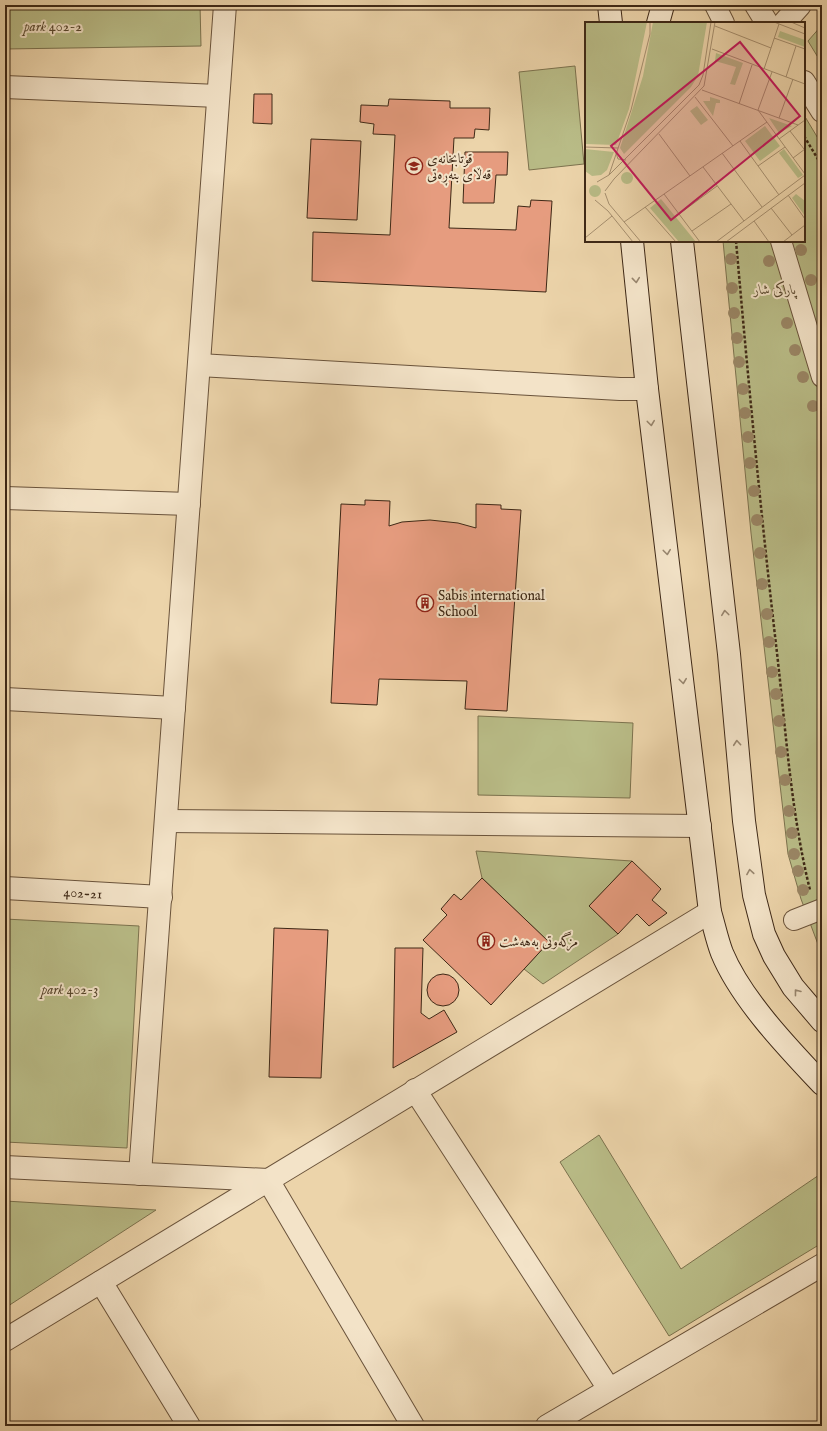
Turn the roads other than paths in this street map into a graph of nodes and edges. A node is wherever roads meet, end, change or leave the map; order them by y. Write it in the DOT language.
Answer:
graph roads {
  1 [pos="225,5"];
  2 [pos="609,5"];
  3 [pos="656,5"];
  4 [pos="663,5"];
  5 [pos="715,5"];
  6 [pos="756,5"];
  7 [pos="800,5"];
  8 [pos="611,22"];
  9 [pos="658,22"];
  10 [pos="658,22"];
  11 [pos="724,22"];
  12 [pos="766,22"];
  13 [pos="785,22"];
  14 [pos="805,84"];
  15 [pos="5,87"];
  16 [pos="218,96"];
  17 [pos="822,111"];
  18 [pos="632,242"];
  19 [pos="682,242"];
  20 [pos="781,242"];
  21 [pos="199,365"];
  22 [pos="822,377"];
  23 [pos="647,389"];
  24 [pos="5,498"];
  25 [pos="189,504"];
  26 [pos="5,700"];
  27 [pos="174,708"];
  28 [pos="166,821"];
  29 [pos="700,826"];
  30 [pos="5,888"];
  31 [pos="161,897"];
  32 [pos="819,910"];
  33 [pos="710,912"];
  34 [pos="794,920"];
  35 [pos="822,1021"];
  36 [pos="822,1084"];
  37 [pos="414,1090"];
  38 [pos="5,1167"];
  39 [pos="140,1174"];
  40 [pos="268,1180"];
  41 [pos="822,1265"];
  42 [pos="101,1282"];
  43 [pos="5,1340"];
  44 [pos="609,1389"];
  45 [pos="189,1426"];
  46 [pos="413,1426"];
  47 [pos="547,1426"];
  1 -- 16 [label="street"];
  2 -- 8 [label="street"];
  3 -- 9 [label="street"];
  4 -- 10 [label="street"];
  5 -- 11 [label="street"];
  6 -- 12 [label="street"];
  7 -- 13 [label="street"];
  14 -- 17 [label="street"];
  15 -- 16 [label="street"];
  16 -- 21 [label="street"];
  18 -- 23 [label="street, one-way"];
  35 -- 19 [label="street, one-way"];
  20 -- 22 [label="street"];
  21 -- 23 [label="street"];
  21 -- 25 [label="street"];
  23 -- 29 [label="street, one-way"];
  24 -- 25 [label="street"];
  25 -- 27 [label="street"];
  26 -- 27 [label="street"];
  27 -- 28 [label="street"];
  28 -- 29 [label="street"];
  28 -- 31 [label="street"];
  29 -- 33 [label="street"];
  30 -- 31 [label="street, 402-21"];
  31 -- 39 [label="street"];
  32 -- 34 [label="street"];
  33 -- 36 [label="street"];
  33 -- 37 [label="street"];
  37 -- 40 [label="street"];
  37 -- 44 [label="street"];
  38 -- 39 [label="street"];
  39 -- 40 [label="street"];
  40 -- 42 [label="street"];
  40 -- 46 [label="street"];
  41 -- 44 [label="street"];
  42 -- 43 [label="street"];
  42 -- 45 [label="street"];
  44 -- 47 [label="street"];
}
